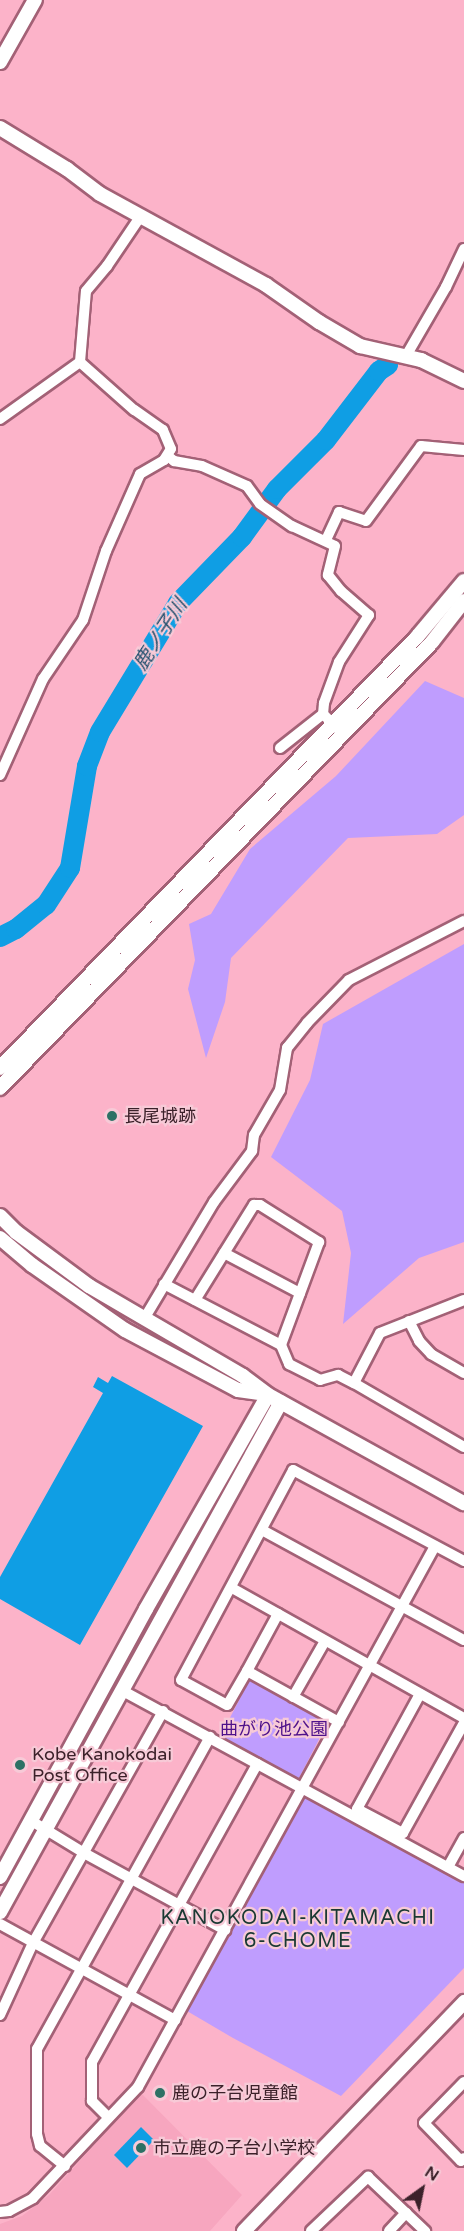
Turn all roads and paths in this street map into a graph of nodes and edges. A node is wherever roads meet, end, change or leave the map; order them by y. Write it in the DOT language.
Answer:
graph roads {
  1 [pos="34,0"];
  2 [pos="0,62"];
  3 [pos="0,128"];
  4 [pos="140,217"];
  5 [pos="464,249"];
  6 [pos="406,356"];
  7 [pos="80,362"];
  8 [pos="464,381"];
  9 [pos="0,419"];
  10 [pos="464,450"];
  11 [pos="168,456"];
  12 [pos="326,540"];
  13 [pos="464,581"];
  14 [pos="464,601"];
  15 [pos="323,714"];
  16 [pos="338,729"];
  17 [pos="280,748"];
  18 [pos="0,775"];
  19 [pos="464,921"];
  20 [pos="0,1068"];
  21 [pos="0,1088"];
  22 [pos="0,1216"];
  23 [pos="0,1238"];
  24 [pos="224,1253"];
  25 [pos="164,1284"];
  26 [pos="300,1293"];
  27 [pos="195,1300"];
  28 [pos="464,1300"];
  29 [pos="144,1319"];
  30 [pos="409,1321"];
  31 [pos="281,1345"];
  32 [pos="464,1372"];
  33 [pos="354,1383"];
  34 [pos="267,1395"];
  35 [pos="281,1402"];
  36 [pos="464,1447"];
  37 [pos="462,1499"];
  38 [pos="262,1530"];
  39 [pos="435,1546"];
  40 [pos="464,1561"];
  41 [pos="232,1588"];
  42 [pos="402,1606"];
  43 [pos="278,1614"];
  44 [pos="464,1640"];
  45 [pos="325,1641"];
  46 [pos="369,1665"];
  47 [pos="247,1671"];
  48 [pos="123,1691"];
  49 [pos="420,1694"];
  50 [pos="293,1697"];
  51 [pos="163,1712"];
  52 [pos="464,1718"];
  53 [pos="339,1722"];
  54 [pos="464,1723"];
  55 [pos="210,1737"];
  56 [pos="257,1764"];
  57 [pos="302,1788"];
  58 [pos="30,1820"];
  59 [pos="47,1830"];
  60 [pos="464,1838"];
  61 [pos="84,1853"];
  62 [pos="448,1867"];
  63 [pos="464,1876"];
  64 [pos="0,1877"];
  65 [pos="132,1879"];
  66 [pos="178,1906"];
  67 [pos="0,1912"];
  68 [pos="0,1924"];
  69 [pos="225,1930"];
  70 [pos="33,1943"];
  71 [pos="83,1969"];
  72 [pos="128,1995"];
  73 [pos="464,2002"];
  74 [pos="0,2015"];
  75 [pos="175,2020"];
  76 [pos="464,2082"];
  77 [pos="108,2117"];
  78 [pos="464,2158"];
  79 [pos="65,2166"];
  80 [pos="0,2212"];
  81 [pos="406,2213"];
  82 [pos="244,2231"];
  83 [pos="311,2231"];
  84 [pos="389,2231"];
  85 [pos="425,2231"];
  1 -- 2 [label="street"];
  3 -- 4 [label="street"];
  4 -- 6 [label="street"];
  4 -- 7 [label="street"];
  5 -- 6 [label="street"];
  6 -- 8 [label="street"];
  7 -- 9 [label="street"];
  7 -- 11 [label="street"];
  10 -- 12 [label="street"];
  11 -- 12 [label="street"];
  11 -- 18 [label="street"];
  12 -- 15 [label="street"];
  13 -- 16 [label="street"];
  14 -- 16 [label="street"];
  15 -- 16 [label="street"];
  15 -- 17 [label="street"];
  16 -- 20 [label="street"];
  16 -- 21 [label="street"];
  19 -- 25 [label="street"];
  22 -- 29 [label="street"];
  23 -- 34 [label="street"];
  24 -- 26 [label="street"];
  24 -- 26 [label="street"];
  24 -- 27 [label="street"];
  25 -- 27 [label="street"];
  25 -- 29 [label="street"];
  26 -- 31 [label="street"];
  27 -- 31 [label="street"];
  28 -- 30 [label="street"];
  29 -- 34 [label="street"];
  30 -- 32 [label="street"];
  30 -- 33 [label="street"];
  31 -- 33 [label="street"];
  33 -- 36 [label="street"];
  34 -- 35 [label="street"];
  34 -- 58 [label="street"];
  35 -- 37 [label="street"];
  35 -- 48 [label="street"];
  38 -- 39 [label="street"];
  38 -- 41 [label="street"];
  38 -- 42 [label="street"];
  39 -- 40 [label="street"];
  39 -- 42 [label="street"];
  41 -- 43 [label="street"];
  41 -- 47 [label="street"];
  42 -- 44 [label="street"];
  42 -- 46 [label="street"];
  43 -- 45 [label="street"];
  43 -- 47 [label="street"];
  45 -- 46 [label="street"];
  45 -- 50 [label="street"];
  46 -- 49 [label="street"];
  46 -- 53 [label="street"];
  47 -- 50 [label="street"];
  48 -- 51 [label="street"];
  48 -- 59 [label="street"];
  49 -- 52 [label="street"];
  49 -- 54 [label="street"];
  50 -- 53 [label="street"];
  51 -- 55 [label="street"];
  51 -- 61 [label="street"];
  53 -- 57 [label="street"];
  55 -- 56 [label="street"];
  55 -- 65 [label="street"];
  56 -- 57 [label="street"];
  56 -- 66 [label="street"];
  57 -- 62 [label="street"];
  57 -- 69 [label="street"];
  58 -- 59 [label="street"];
  58 -- 64 [label="street"];
  59 -- 61 [label="street"];
  59 -- 67 [label="street"];
  60 -- 62 [label="street"];
  61 -- 65 [label="street"];
  61 -- 70 [label="street"];
  62 -- 63 [label="street"];
  65 -- 66 [label="street"];
  65 -- 71 [label="street"];
  66 -- 69 [label="street"];
  66 -- 72 [label="street"];
  68 -- 70 [label="street"];
  69 -- 75 [label="street"];
  70 -- 71 [label="street"];
  70 -- 74 [label="street"];
  71 -- 72 [label="street"];
  71 -- 79 [label="street"];
  72 -- 75 [label="street"];
  72 -- 77 [label="street"];
  73 -- 82 [label="street"];
  75 -- 77 [label="street"];
  76 -- 78 [label="street"];
  77 -- 79 [label="street"];
  79 -- 80 [label="street"];
  81 -- 83 [label="street"];
  81 -- 84 [label="street"];
  81 -- 85 [label="street"];
}
